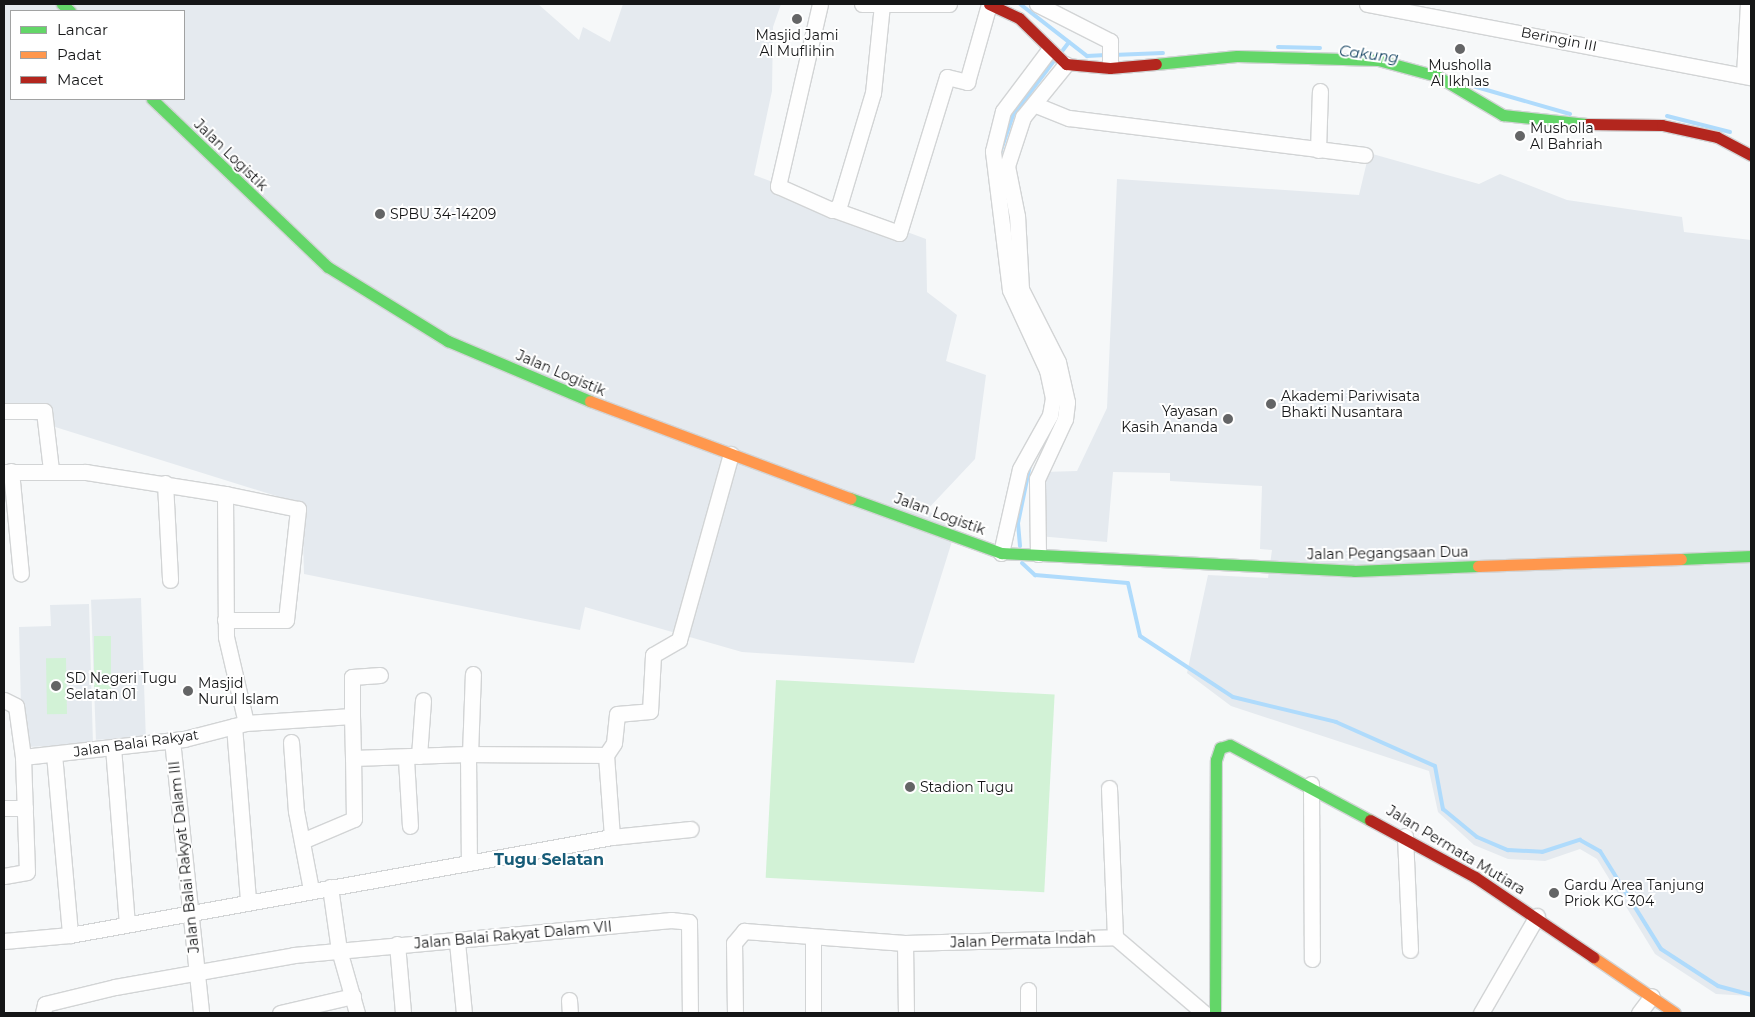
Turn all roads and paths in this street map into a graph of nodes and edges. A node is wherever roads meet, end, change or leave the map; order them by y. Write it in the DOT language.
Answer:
graph roads {
  1 [pos="820,4"];
  2 [pos="862,4"];
  3 [pos="949,4"];
  4 [pos="989,4"];
  5 [pos="1037,4"];
  6 [pos="1366,4"];
  7 [pos="1748,4"];
  8 [pos="882,5"];
  9 [pos="929,5"];
  10 [pos="1412,8"];
  11 [pos="1049,50"];
  12 [pos="1065,64"];
  13 [pos="1110,67"];
  14 [pos="1747,76"];
  15 [pos="1320,91"];
  16 [pos="153,100"];
  17 [pos="1036,105"];
  18 [pos="1318,150"];
  19 [pos="1365,155"];
  20 [pos="1751,155"];
  21 [pos="835,210"];
  22 [pos="4,411"];
  23 [pos="731,454"];
  24 [pos="51,470"];
  25 [pos="8,472"];
  26 [pos="165,483"];
  27 [pos="225,500"];
  28 [pos="1006,554"];
  29 [pos="1032,554"];
  30 [pos="1751,556"];
  31 [pos="21,574"];
  32 [pos="170,580"];
  33 [pos="225,620"];
  34 [pos="472,674"];
  35 [pos="380,675"];
  36 [pos="4,700"];
  37 [pos="423,700"];
  38 [pos="352,716"];
  39 [pos="240,724"];
  40 [pos="172,740"];
  41 [pos="291,742"];
  42 [pos="113,747"];
  43 [pos="54,754"];
  44 [pos="469,754"];
  45 [pos="606,755"];
  46 [pos="22,757"];
  47 [pos="412,757"];
  48 [pos="352,758"];
  49 [pos="1311,784"];
  50 [pos="1109,788"];
  51 [pos="4,808"];
  52 [pos="25,808"];
  53 [pos="410,826"];
  54 [pos="691,829"];
  55 [pos="1405,836"];
  56 [pos="612,837"];
  57 [pos="302,841"];
  58 [pos="468,863"];
  59 [pos="4,876"];
  60 [pos="330,887"];
  61 [pos="311,890"];
  62 [pos="248,901"];
  63 [pos="190,913"];
  64 [pos="1536,916"];
  65 [pos="127,924"];
  66 [pos="70,935"];
  67 [pos="1115,937"];
  68 [pos="813,938"];
  69 [pos="4,941"];
  70 [pos="457,942"];
  71 [pos="905,943"];
  72 [pos="397,944"];
  73 [pos="340,950"];
  74 [pos="1410,950"];
  75 [pos="1312,959"];
  76 [pos="196,973"];
  77 [pos="1028,990"];
  78 [pos="353,996"];
  79 [pos="1652,996"];
  80 [pos="43,1009"];
  81 [pos="201,1013"];
  82 [pos="280,1013"];
  83 [pos="357,1013"];
  84 [pos="403,1013"];
  85 [pos="464,1013"];
  86 [pos="690,1013"];
  87 [pos="735,1013"];
  88 [pos="813,1013"];
  89 [pos="906,1013"];
  90 [pos="1028,1013"];
  91 [pos="1204,1013"];
  92 [pos="1215,1013"];
  93 [pos="1481,1013"];
  94 [pos="1639,1013"];
  95 [pos="1675,1013"];
  1 -- 21 [label="street"];
  2 -- 8 [label="street"];
  3 -- 9 [label="street"];
  4 -- 11 [label="main road"];
  4 -- 21 [label="street"];
  5 -- 13 [label="street"];
  6 -- 10 [label="street, Beringin III"];
  7 -- 14 [label="street"];
  8 -- 9 [label="street"];
  8 -- 21 [label="street"];
  10 -- 14 [label="street, Beringin III"];
  11 -- 12 [label="main road"];
  11 -- 28 [label="street"];
  12 -- 13 [label="main road"];
  12 -- 17 [label="street"];
  13 -- 20 [label="main road"];
  15 -- 18 [label="street"];
  16 -- 23 [label="main road, Jalan Logistik"];
  17 -- 18 [label="street"];
  17 -- 29 [label="street"];
  18 -- 19 [label="street"];
  22 -- 24 [label="street"];
  23 -- 28 [label="main road, Jalan Logistik"];
  23 -- 45 [label="street"];
  24 -- 25 [label="street"];
  24 -- 26 [label="street"];
  25 -- 31 [label="street"];
  26 -- 27 [label="street"];
  26 -- 32 [label="street"];
  27 -- 33 [label="street"];
  27 -- 33 [label="street"];
  28 -- 29 [label="main road, Jalan Logistik"];
  29 -- 30 [label="main road, Jalan Pegangsaan Dua"];
  33 -- 39 [label="street"];
  34 -- 44 [label="street"];
  35 -- 38 [label="street"];
  36 -- 46 [label="street"];
  37 -- 47 [label="street"];
  38 -- 39 [label="street, Jalan Balai Rakyat"];
  38 -- 48 [label="street"];
  39 -- 40 [label="street, Jalan Balai Rakyat"];
  39 -- 62 [label="street"];
  40 -- 42 [label="street, Jalan Balai Rakyat"];
  40 -- 63 [label="street, Jalan Balai Rakyat Dalam III"];
  41 -- 57 [label="street"];
  42 -- 43 [label="street, Jalan Balai Rakyat"];
  42 -- 65 [label="street"];
  43 -- 46 [label="street, Jalan Balai Rakyat"];
  43 -- 66 [label="street"];
  44 -- 45 [label="street"];
  44 -- 47 [label="street"];
  44 -- 58 [label="street"];
  45 -- 56 [label="street"];
  46 -- 52 [label="street"];
  47 -- 48 [label="street"];
  47 -- 53 [label="street"];
  48 -- 57 [label="street"];
  49 -- 55 [label="main road, Jalan Permata Mutiara"];
  49 -- 75 [label="street"];
  49 -- 92 [label="main road, Jalan Permata Mutiara"];
  50 -- 67 [label="street"];
  51 -- 52 [label="street"];
  52 -- 59 [label="street"];
  54 -- 56 [label="street"];
  55 -- 64 [label="main road, Jalan Permata Mutiara"];
  55 -- 74 [label="street"];
  56 -- 58 [label="street"];
  57 -- 61 [label="street"];
  58 -- 60 [label="street"];
  60 -- 61 [label="street"];
  60 -- 73 [label="street"];
  61 -- 62 [label="street"];
  62 -- 63 [label="street"];
  63 -- 65 [label="street"];
  63 -- 76 [label="street, Jalan Balai Rakyat Dalam III"];
  64 -- 79 [label="main road, Jalan Permata Mutiara"];
  64 -- 93 [label="street"];
  65 -- 66 [label="street"];
  66 -- 69 [label="street"];
  67 -- 71 [label="street, Jalan Permata Indah"];
  67 -- 91 [label="street, Jalan Permata Indah"];
  68 -- 71 [label="street, Jalan Permata Indah"];
  68 -- 87 [label="street, Jalan Permata Indah"];
  68 -- 88 [label="street"];
  70 -- 72 [label="street, Jalan Balai Rakyat Dalam VII"];
  70 -- 85 [label="street"];
  70 -- 86 [label="street, Jalan Balai Rakyat Dalam VII"];
  71 -- 89 [label="street"];
  72 -- 73 [label="street, Jalan Balai Rakyat Dalam VII"];
  72 -- 84 [label="street"];
  73 -- 76 [label="street, Jalan Balai Rakyat Dalam VII"];
  73 -- 78 [label="street"];
  76 -- 80 [label="street, Jalan Balai Rakyat Dalam VII"];
  76 -- 81 [label="street, Jalan Balai Rakyat Dalam III"];
  77 -- 90 [label="street"];
  78 -- 82 [label="street"];
  78 -- 83 [label="street"];
  79 -- 94 [label="street"];
  79 -- 95 [label="main road, Jalan Permata Mutiara"];
}
